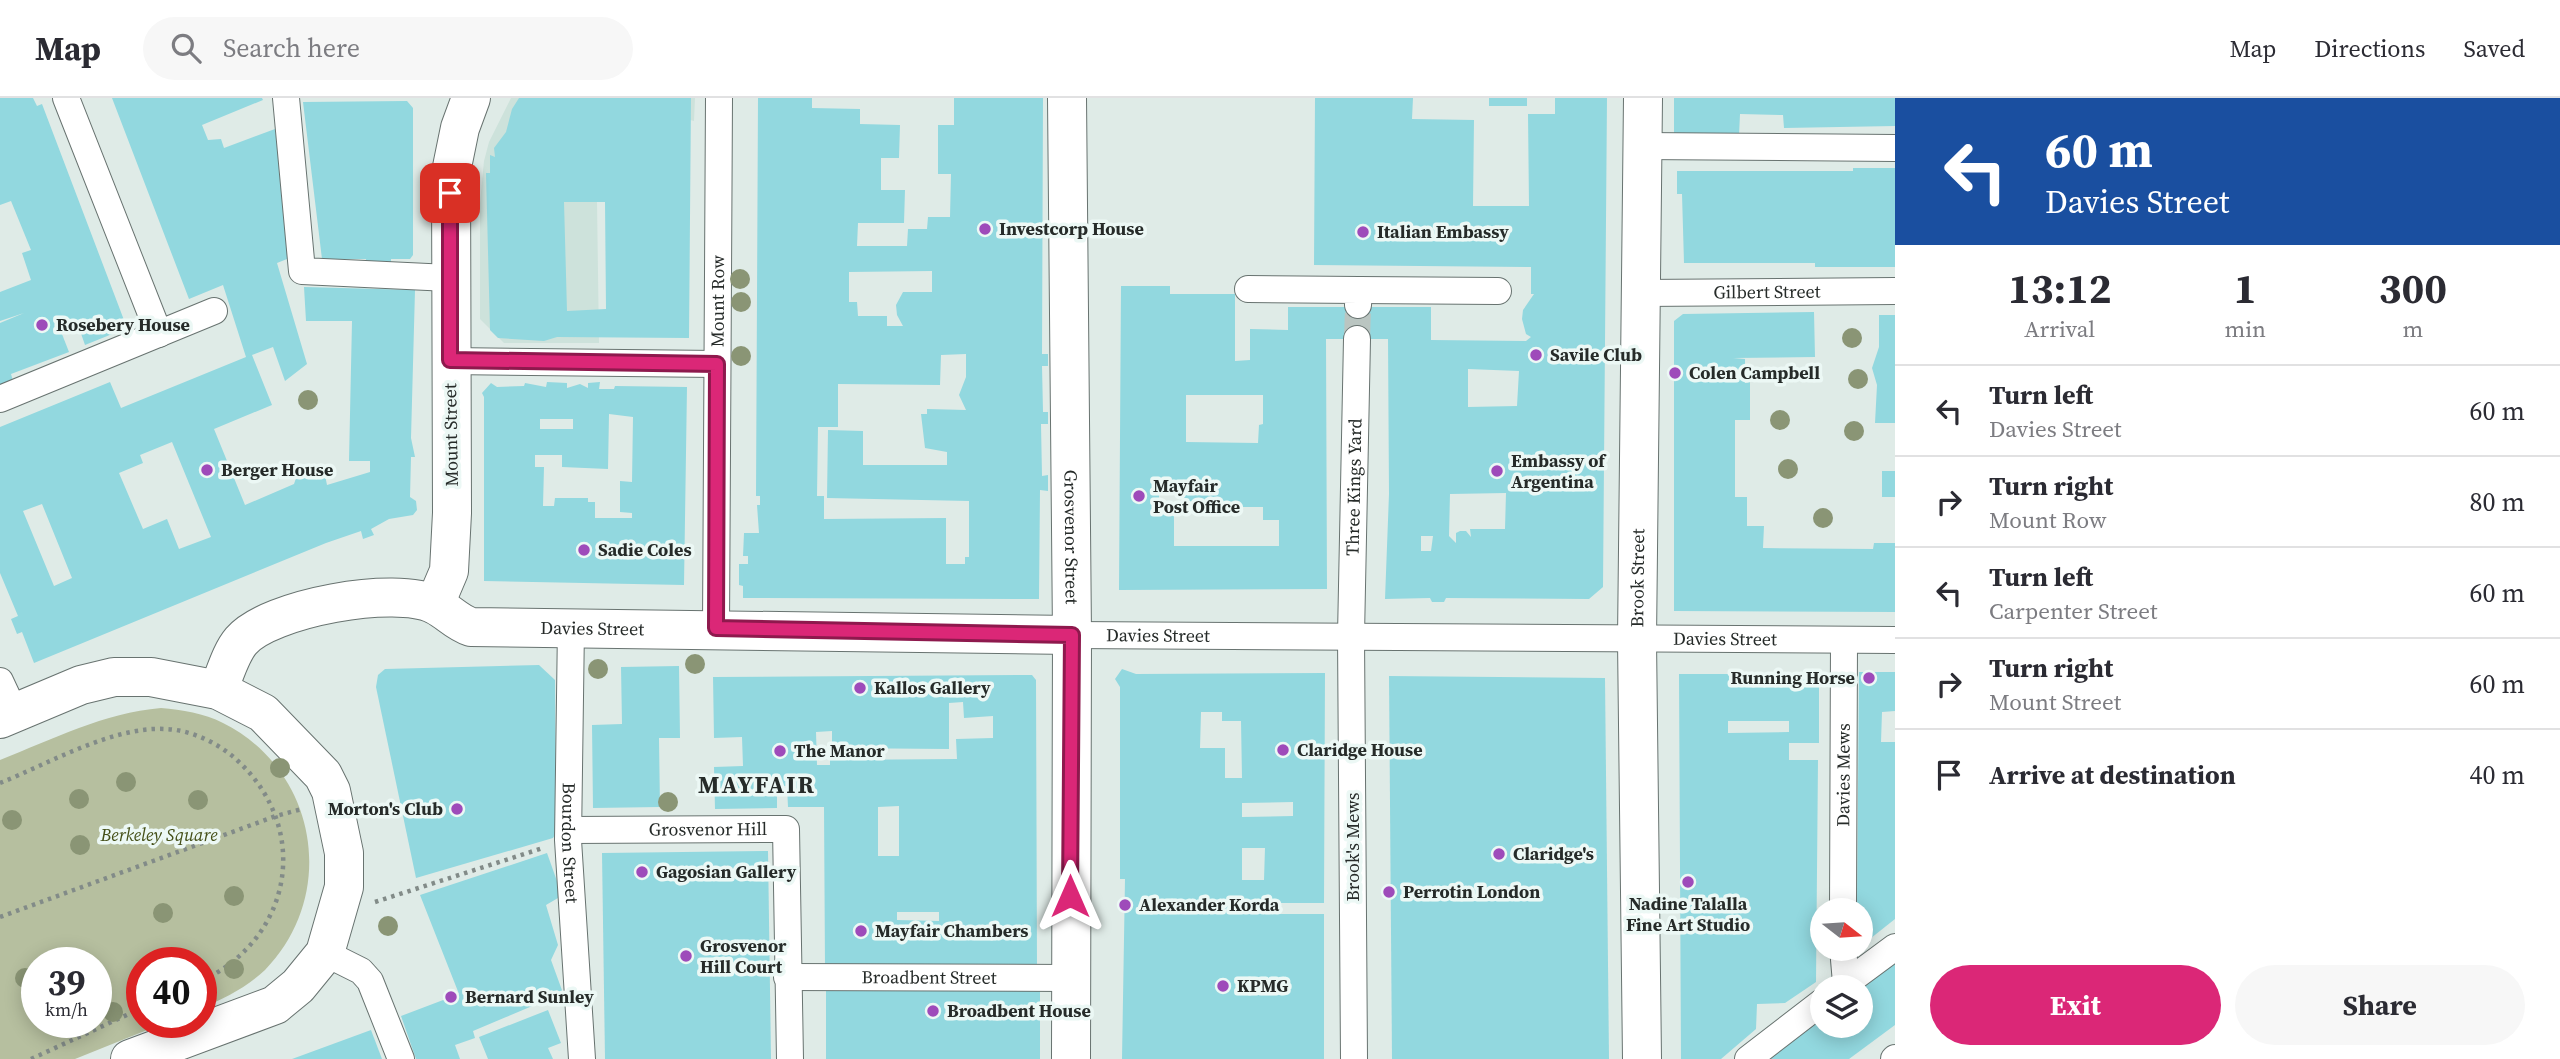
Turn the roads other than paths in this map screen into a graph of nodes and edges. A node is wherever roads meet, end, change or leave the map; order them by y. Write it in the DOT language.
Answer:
graph roads {
  1 [pos="66,98"];
  2 [pos="286,98"];
  3 [pos="471,98"];
  4 [pos="719,98"];
  5 [pos="1067,98"];
  6 [pos="1643,98"];
  7 [pos="1642,146"];
  8 [pos="1895,148"];
  9 [pos="449,278"];
  10 [pos="1248,289"];
  11 [pos="1498,291"];
  12 [pos="1895,291"];
  13 [pos="1640,293"];
  14 [pos="214,311"];
  15 [pos="159,334"];
  16 [pos="1357,339"];
  17 [pos="450,360"];
  18 [pos="717,364"];
  19 [pos="0,399"];
  20 [pos="435,604"];
  21 [pos="572,626"];
  22 [pos="716,628"];
  23 [pos="1072,635"];
  24 [pos="1351,635"];
  25 [pos="1637,640"];
  26 [pos="1895,640"];
  27 [pos="1844,641"];
  28 [pos="218,690"];
  29 [pos="5,704"];
  30 [pos="569,835"];
  31 [pos="1843,898"];
  32 [pos="1895,947"];
  33 [pos="325,953"];
  34 [pos="1857,975"];
  35 [pos="787,977"];
  36 [pos="1070,978"];
  37 [pos="1810,1011"];
  38 [pos="185,1048"];
  39 [pos="130,1059"];
  40 [pos="401,1059"];
  41 [pos="582,1059"];
  42 [pos="790,1059"];
  43 [pos="1071,1059"];
  44 [pos="1354,1059"];
  45 [pos="1642,1059"];
  46 [pos="1748,1059"];
  1 -- 15 [label="street"];
  2 -- 9 [label="street"];
  3 -- 9 [label="street, Mount Street"];
  4 -- 18 [label="street, Mount Row"];
  5 -- 23 [label="street, Grosvenor Street"];
  6 -- 7 [label="street, Brook Street"];
  7 -- 8 [label="street"];
  7 -- 13 [label="street, Brook Street"];
  9 -- 17 [label="street, Mount Street"];
  10 -- 11 [label="street"];
  12 -- 13 [label="street, Gilbert Street"];
  13 -- 25 [label="street, Brook Street"];
  14 -- 15 [label="street"];
  15 -- 19 [label="street"];
  16 -- 24 [label="street, Three Kings Yard"];
  17 -- 18 [label="street"];
  17 -- 20 [label="street, Mount Street"];
  18 -- 22 [label="street, Mount Row"];
  20 -- 21 [label="street, Davies Street"];
  20 -- 28 [label="street, Davies Street"];
  21 -- 22 [label="street, Davies Street"];
  21 -- 30 [label="street, Bourdon Street"];
  22 -- 23 [label="street, Davies Street"];
  23 -- 24 [label="street, Davies Street"];
  23 -- 36 [label="street, Grosvenor Street"];
  24 -- 25 [label="street, Davies Street"];
  24 -- 44 [label="street, Brook's Mews"];
  25 -- 27 [label="street, Davies Street"];
  25 -- 45 [label="street, Brook Street"];
  26 -- 27 [label="street, Davies Street"];
  27 -- 31 [label="street, Davies Mews"];
  28 -- 29 [label="street"];
  28 -- 33 [label="street"];
  30 -- 35 [label="street, Grosvenor Hill"];
  30 -- 41 [label="street, Bourdon Street"];
  32 -- 34 [label="street"];
  33 -- 38 [label="street"];
  33 -- 40 [label="street"];
  35 -- 36 [label="street, Broadbent Street"];
  35 -- 42 [label="street, Grosvenor Hill"];
  36 -- 43 [label="street, Grosvenor Street"];
  37 -- 46 [label="street"];
  38 -- 39 [label="street"];
}
